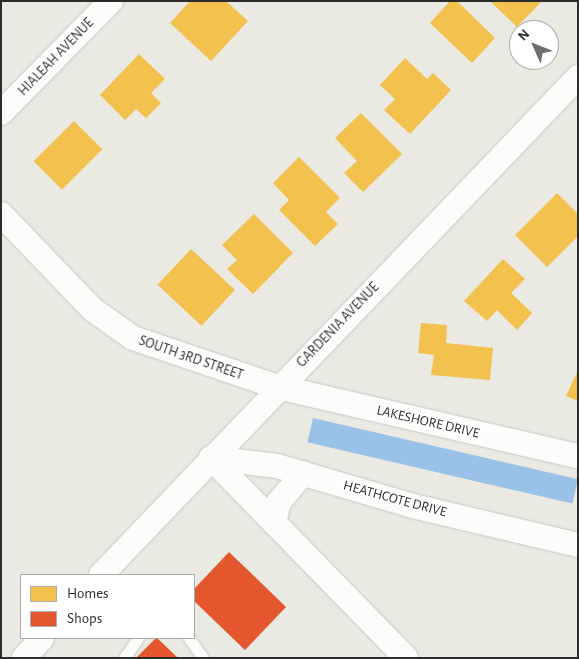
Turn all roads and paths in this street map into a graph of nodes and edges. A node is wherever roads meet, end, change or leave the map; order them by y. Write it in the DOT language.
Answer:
graph roads {
  1 [pos="111,1"];
  2 [pos="578,77"];
  3 [pos="1,113"];
  4 [pos="1,214"];
  5 [pos="278,387"];
  6 [pos="578,456"];
  7 [pos="211,458"];
  8 [pos="302,474"];
  9 [pos="274,522"];
  10 [pos="578,545"];
  11 [pos="110,572"];
  12 [pos="41,639"];
  13 [pos="137,639"];
  14 [pos="191,639"];
  15 [pos="24,658"];
  16 [pos="124,658"];
  17 [pos="203,658"];
  18 [pos="406,658"];
  1 -- 3 [label="street, HIALEAH AVENUE"];
  2 -- 5 [label="street, GARDENIA AVENUE"];
  4 -- 5 [label="street, SOUTH 3RD STREET"];
  5 -- 6 [label="street, LAKESHORE DRIVE"];
  5 -- 7 [label="street, GARDENIA AVENUE"];
  7 -- 8 [label="street, HEATHCOTE DRIVE"];
  7 -- 9 [label="street"];
  7 -- 11 [label="street, GARDENIA AVENUE"];
  8 -- 9 [label="street"];
  8 -- 10 [label="street, HEATHCOTE DRIVE"];
  9 -- 18 [label="street"];
  12 -- 15 [label="street"];
  13 -- 16 [label="lane"];
  14 -- 17 [label="lane"];
}
